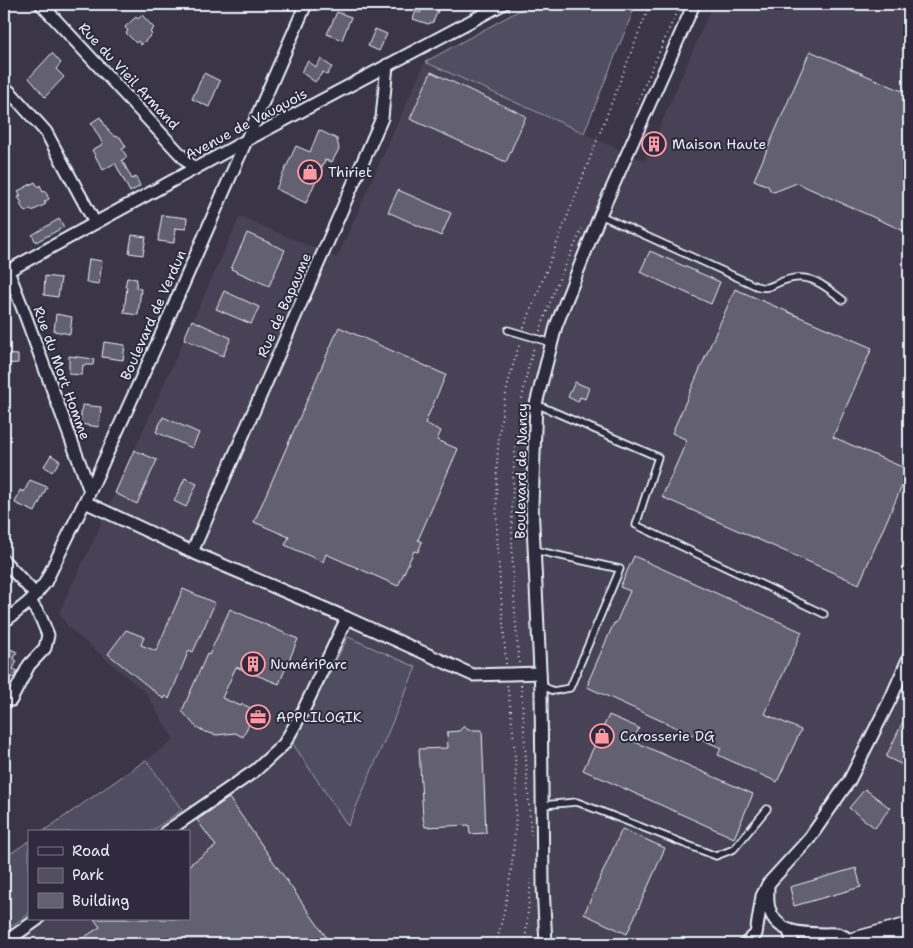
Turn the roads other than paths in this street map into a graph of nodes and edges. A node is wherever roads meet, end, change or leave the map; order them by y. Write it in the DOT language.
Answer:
graph roads {
  1 [pos="41,4"];
  2 [pos="306,4"];
  3 [pos="503,4"];
  4 [pos="694,4"];
  5 [pos="387,65"];
  6 [pos="4,88"];
  7 [pos="247,140"];
  8 [pos="194,169"];
  9 [pos="600,215"];
  10 [pos="95,223"];
  11 [pos="6,272"];
  12 [pos="4,290"];
  13 [pos="844,300"];
  14 [pos="508,330"];
  15 [pos="552,343"];
  16 [pos="536,404"];
  17 [pos="90,491"];
  18 [pos="85,502"];
  19 [pos="534,550"];
  20 [pos="192,552"];
  21 [pos="4,561"];
  22 [pos="33,598"];
  23 [pos="824,614"];
  24 [pos="347,618"];
  25 [pos="4,622"];
  26 [pos="909,657"];
  27 [pos="540,673"];
  28 [pos="540,685"];
  29 [pos="4,698"];
  30 [pos="542,805"];
  31 [pos="767,809"];
  32 [pos="169,830"];
  33 [pos="768,884"];
  34 [pos="37,920"];
  35 [pos="909,926"];
  36 [pos="789,932"];
  37 [pos="548,942"];
  38 [pos="749,942"];
  39 [pos="4,943"];
  40 [pos="793,944"];
  41 [pos="846,944"];
  1 -- 8 [label="street, Rue du Vieil Armand"];
  2 -- 7 [label="street, Boulevard de Verdun"];
  3 -- 5 [label="street, Avenue de Vauquois"];
  4 -- 9 [label="street, Boulevard de Nancy"];
  5 -- 7 [label="street, Avenue de Vauquois"];
  5 -- 20 [label="street, Rue de Bapaume"];
  6 -- 10 [label="street"];
  7 -- 8 [label="street, Avenue de Vauquois"];
  7 -- 17 [label="street, Boulevard de Verdun"];
  8 -- 10 [label="street, Avenue de Vauquois"];
  9 -- 13 [label="lane"];
  9 -- 15 [label="street, Boulevard de Nancy"];
  10 -- 11 [label="street, Avenue de Vauquois"];
  11 -- 12 [label="street"];
  11 -- 17 [label="street, Rue du Mort Homme"];
  14 -- 15 [label="lane"];
  15 -- 16 [label="street, Boulevard de Nancy"];
  16 -- 19 [label="street, Boulevard de Nancy"];
  16 -- 23 [label="lane"];
  17 -- 18 [label="street, Boulevard de Verdun"];
  18 -- 20 [label="street"];
  18 -- 22 [label="street, Boulevard de Verdun"];
  19 -- 27 [label="street, Boulevard de Nancy"];
  19 -- 28 [label="lane"];
  20 -- 24 [label="street"];
  21 -- 22 [label="street"];
  22 -- 25 [label="street, Boulevard de Verdun"];
  22 -- 29 [label="street"];
  24 -- 27 [label="street"];
  24 -- 32 [label="street"];
  26 -- 33 [label="street"];
  27 -- 28 [label="street, Boulevard de Nancy"];
  28 -- 30 [label="street, Boulevard de Nancy"];
  30 -- 31 [label="lane"];
  30 -- 37 [label="street, Boulevard de Nancy"];
  33 -- 36 [label="street"];
  33 -- 38 [label="street"];
  34 -- 39 [label="street"];
  35 -- 41 [label="main road"];
  36 -- 40 [label="street"];
  36 -- 41 [label="street"];
}
